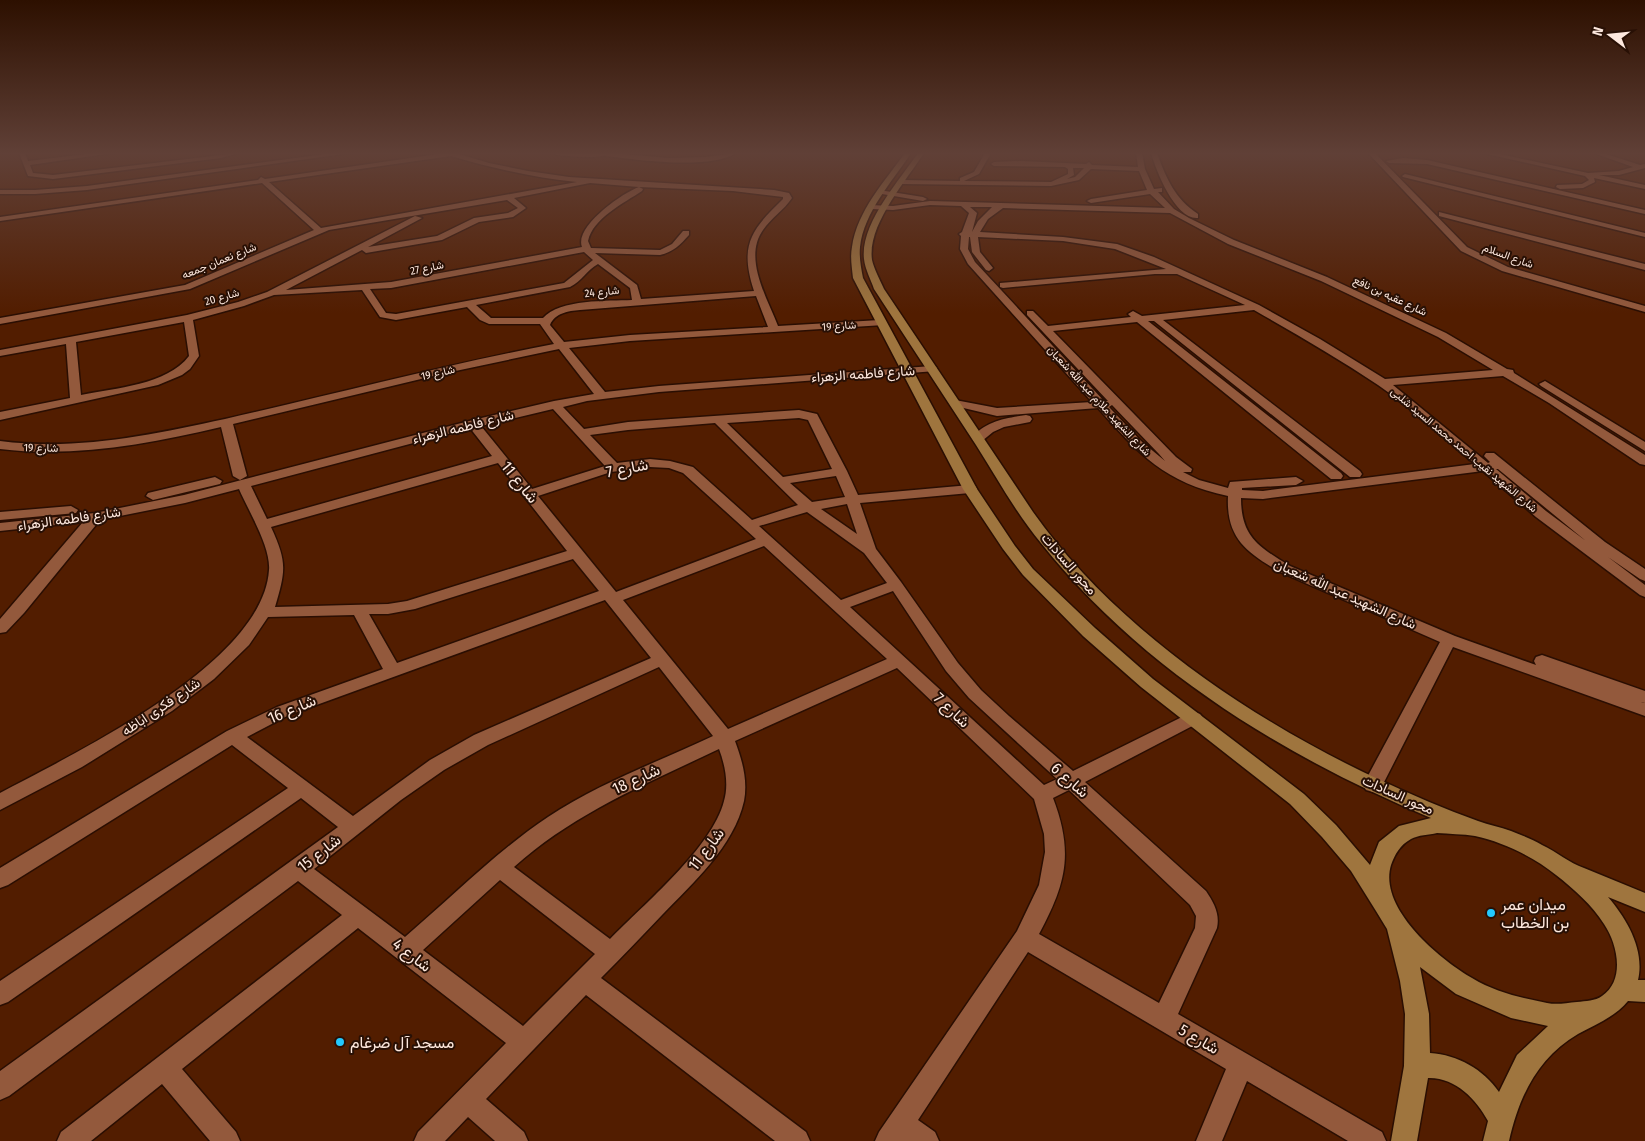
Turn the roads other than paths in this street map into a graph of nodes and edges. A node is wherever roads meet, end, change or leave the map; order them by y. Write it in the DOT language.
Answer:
graph roads {
  1 [pos="81,206"];
  2 [pos="296,206"];
  3 [pos="439,206"];
  4 [pos="455,206"];
  5 [pos="520,206"];
  6 [pos="617,206"];
  7 [pos="780,206"];
  8 [pos="887,206"];
  9 [pos="965,206"];
  10 [pos="1000,206"];
  11 [pos="1037,206"];
  12 [pos="1167,206"];
  13 [pos="1183,206"];
  14 [pos="1422,206"];
  15 [pos="1434,206"];
  16 [pos="1505,206"];
  17 [pos="1528,206"];
  18 [pos="1628,206"];
  19 [pos="1631,206"];
  20 [pos="879,207"];
  21 [pos="433,210"];
  22 [pos="1645,210"];
  23 [pos="1172,211"];
  24 [pos="1187,211"];
  25 [pos="1442,214"];
  26 [pos="0,218"];
  27 [pos="319,218"];
  28 [pos="323,227"];
  29 [pos="1454,227"];
  30 [pos="686,233"];
  31 [pos="970,233"];
  32 [pos="1645,235"];
  33 [pos="1645,240"];
  34 [pos="587,250"];
  35 [pos="352,252"];
  36 [pos="599,261"];
  37 [pos="1164,265"];
  38 [pos="1645,267"];
  39 [pos="1645,272"];
  40 [pos="1183,273"];
  41 [pos="998,277"];
  42 [pos="365,288"];
  43 [pos="760,293"];
  44 [pos="270,294"];
  45 [pos="637,301"];
  46 [pos="470,303"];
  47 [pos="1251,305"];
  48 [pos="1644,307"];
  49 [pos="51,309"];
  50 [pos="0,315"];
  51 [pos="1137,316"];
  52 [pos="188,318"];
  53 [pos="1154,318"];
  54 [pos="0,321"];
  55 [pos="545,321"];
  56 [pos="880,323"];
  57 [pos="1042,326"];
  58 [pos="774,330"];
  59 [pos="71,340"];
  60 [pos="563,345"];
  61 [pos="0,353"];
  62 [pos="1492,353"];
  63 [pos="929,365"];
  64 [pos="904,367"];
  65 [pos="1506,367"];
  66 [pos="1520,373"];
  67 [pos="1539,380"];
  68 [pos="1394,387"];
  69 [pos="1408,390"];
  70 [pos="599,392"];
  71 [pos="76,400"];
  72 [pos="1571,400"];
  73 [pos="1553,401"];
  74 [pos="955,403"];
  75 [pos="554,404"];
  76 [pos="1120,407"];
  77 [pos="1104,409"];
  78 [pos="0,416"];
  79 [pos="719,421"];
  80 [pos="226,422"];
  81 [pos="473,424"];
  82 [pos="582,433"];
  83 [pos="978,438"];
  84 [pos="0,445"];
  85 [pos="1645,447"];
  86 [pos="501,458"];
  87 [pos="1476,458"];
  88 [pos="1488,461"];
  89 [pos="1645,461"];
  90 [pos="1500,465"];
  91 [pos="614,468"];
  92 [pos="842,471"];
  93 [pos="1355,474"];
  94 [pos="1336,476"];
  95 [pos="249,478"];
  96 [pos="781,481"];
  97 [pos="226,484"];
  98 [pos="1235,488"];
  99 [pos="970,489"];
  100 [pos="530,494"];
  101 [pos="853,500"];
  102 [pos="807,506"];
  103 [pos="0,516"];
  104 [pos="94,516"];
  105 [pos="262,525"];
  106 [pos="750,525"];
  107 [pos="0,528"];
  108 [pos="767,540"];
  109 [pos="869,550"];
  110 [pos="576,553"];
  111 [pos="1645,576"];
  112 [pos="896,585"];
  113 [pos="1645,592"];
  114 [pos="611,596"];
  115 [pos="839,606"];
  116 [pos="359,610"];
  117 [pos="264,612"];
  118 [pos="0,628"];
  119 [pos="1449,640"];
  120 [pos="661,660"];
  121 [pos="899,660"];
  122 [pos="392,671"];
  123 [pos="1645,697"];
  124 [pos="1645,710"];
  125 [pos="1194,718"];
  126 [pos="234,736"];
  127 [pos="725,738"];
  128 [pos="1070,780"];
  129 [pos="1373,785"];
  130 [pos="302,788"];
  131 [pos="1042,795"];
  132 [pos="0,802"];
  133 [pos="352,827"];
  134 [pos="1474,828"];
  135 [pos="500,868"];
  136 [pos="1563,868"];
  137 [pos="298,869"];
  138 [pos="0,879"];
  139 [pos="1645,903"];
  140 [pos="1389,913"];
  141 [pos="358,915"];
  142 [pos="1024,938"];
  143 [pos="406,951"];
  144 [pos="611,954"];
  145 [pos="585,980"];
  146 [pos="1634,990"];
  147 [pos="1,992"];
  148 [pos="1596,1011"];
  149 [pos="1164,1019"];
  150 [pos="525,1042"];
  151 [pos="1241,1064"];
  152 [pos="1417,1066"];
  153 [pos="164,1067"];
  154 [pos="0,1087"];
  155 [pos="468,1100"];
  156 [pos="1499,1131"];
  157 [pos="894,1132"];
  158 [pos="70,1141"];
  159 [pos="227,1141"];
  160 [pos="427,1141"];
  161 [pos="515,1141"];
  162 [pos="797,1141"];
  163 [pos="926,1141"];
  164 [pos="1209,1141"];
  165 [pos="1372,1141"];
  166 [pos="1404,1141"];
  1 -- 26 [label="street"];
  2 -- 28 [label="street"];
  3 -- 28 [label="street, شارع نعمان جمعه"];
  4 -- 21 [label="street, شارع نعمان جمعه"];
  5 -- 35 [label="street"];
  6 -- 34 [label="street"];
  7 -- 43 [label="street"];
  8 -- 20 [label="street"];
  9 -- 31 [label="street, شارع الشهيد ملازم عبد الله شعبان"];
  10 -- 31 [label="street"];
  11 -- 23 [label="street"];
  12 -- 23 [label="street, شارع عقبه بن نافع"];
  13 -- 24 [label="street, شارع عقبه بن نافع"];
  14 -- 48 [label="street, شارع السلام"];
  15 -- 25 [label="street, شارع السلام"];
  16 -- 33 [label="street"];
  17 -- 32 [label="street"];
  18 -- 22 [label="street"];
  19 -- 22 [label="street"];
  20 -- 56 [label="street, محور السادات"];
  20 -- 63 [label="street, محور السادات"];
  21 -- 28 [label="street, شارع نعمان جمعه"];
  21 -- 35 [label="street, شارع 20"];
  23 -- 24 [label="street"];
  23 -- 65 [label="street, شارع عقبه بن نافع"];
  24 -- 62 [label="street, شارع عقبه بن نافع"];
  25 -- 29 [label="street, شارع السلام"];
  25 -- 38 [label="street"];
  27 -- 28 [label="street"];
  28 -- 49 [label="street, شارع نعمان جمعه"];
  29 -- 39 [label="street"];
  29 -- 48 [label="street, شارع السلام"];
  30 -- 34 [label="street, شارع 27"];
  31 -- 37 [label="street, شارع الشهيد نقيب احمد محمد السيد شلبى"];
  31 -- 41 [label="street, شارع الشهيد ملازم عبد الله شعبان"];
  31 -- 68 [label="street, شارع الشهيد نقيب احمد محمد السيد شلبى"];
  31 -- 77 [label="street, شارع الشهيد ملازم عبد الله شعبان"];
  34 -- 36 [label="street"];
  34 -- 42 [label="street, شارع 27"];
  35 -- 44 [label="street, شارع 20"];
  36 -- 45 [label="street"];
  36 -- 46 [label="street"];
  37 -- 40 [label="street, شارع الشهيد نقيب احمد محمد السيد شلبى"];
  37 -- 41 [label="street"];
  40 -- 41 [label="street"];
  40 -- 47 [label="street, شارع الشهيد نقيب احمد محمد السيد شلبى"];
  41 -- 57 [label="street, شارع الشهيد ملازم عبد الله شعبان"];
  42 -- 44 [label="street, شارع 27"];
  42 -- 46 [label="street"];
  43 -- 45 [label="street, شارع 24"];
  43 -- 58 [label="street"];
  44 -- 52 [label="street, شارع 20"];
  45 -- 55 [label="street, شارع 24"];
  46 -- 55 [label="street"];
  47 -- 51 [label="street"];
  47 -- 53 [label="street"];
  47 -- 68 [label="street, شارع الشهيد نقيب احمد محمد السيد شلبى"];
  49 -- 50 [label="street, شارع نعمان جمعه"];
  49 -- 54 [label="street, شارع نعمان جمعه"];
  51 -- 53 [label="street"];
  51 -- 57 [label="street"];
  51 -- 94 [label="street"];
  52 -- 59 [label="street, شارع 20"];
  52 -- 71 [label="street"];
  53 -- 93 [label="street"];
  55 -- 60 [label="street"];
  56 -- 58 [label="street, شارع 19"];
  56 -- 64 [label="street, محور السادات"];
  57 -- 76 [label="street, شارع الشهيد ملازم عبد الله شعبان"];
  58 -- 60 [label="street, شارع 19"];
  59 -- 61 [label="street, شارع 20"];
  59 -- 71 [label="street"];
  60 -- 70 [label="street"];
  60 -- 80 [label="street, شارع 19"];
  63 -- 64 [label="street, شارع فاطمه الزهراء"];
  63 -- 74 [label="street, محور السادات"];
  64 -- 70 [label="street, شارع فاطمه الزهراء"];
  64 -- 99 [label="street, محور السادات"];
  65 -- 66 [label="street"];
  65 -- 68 [label="street"];
  66 -- 69 [label="street"];
  66 -- 73 [label="street"];
  67 -- 72 [label="street"];
  68 -- 69 [label="street"];
  68 -- 87 [label="street, شارع الشهيد نقيب احمد محمد السيد شلبى"];
  69 -- 88 [label="street, شارع الشهيد نقيب احمد محمد السيد شلبى"];
  70 -- 75 [label="street, شارع فاطمه الزهراء"];
  70 -- 95 [label="street, شارع فاطمه الزهراء"];
  71 -- 78 [label="street"];
  72 -- 73 [label="street"];
  72 -- 85 [label="street"];
  73 -- 89 [label="street"];
  74 -- 77 [label="street"];
  74 -- 83 [label="street, محور السادات"];
  75 -- 81 [label="street, شارع فاطمه الزهراء"];
  75 -- 82 [label="street"];
  76 -- 77 [label="street"];
  76 -- 98 [label="street, شارع الشهيد ملازم عبد الله شعبان"];
  77 -- 83 [label="street"];
  77 -- 98 [label="street, شارع الشهيد ملازم عبد الله شعبان"];
  79 -- 82 [label="street, شارع 6"];
  79 -- 92 [label="street, شارع 6"];
  79 -- 96 [label="street, شارع 6"];
  80 -- 84 [label="street, شارع 19"];
  80 -- 95 [label="street, شارع فكرى اباظه"];
  81 -- 86 [label="street, شارع 11"];
  81 -- 95 [label="street, شارع فاطمه الزهراء"];
  82 -- 91 [label="street"];
  83 -- 129 [label="street, محور السادات"];
  86 -- 100 [label="street, شارع 11"];
  86 -- 105 [label="street"];
  87 -- 88 [label="street, شارع الشهيد ملازم عبد الله شعبان"];
  87 -- 93 [label="street, شارع الشهيد ملازم عبد الله شعبان"];
  88 -- 90 [label="street, شارع الشهيد ملازم عبد الله شعبان"];
  88 -- 98 [label="street, شارع الشهيد ملازم عبد الله شعبان"];
  88 -- 113 [label="street, شارع الشهيد نقيب احمد محمد السيد شلبى"];
  90 -- 111 [label="street, شارع الشهيد نقيب احمد محمد السيد شلبى"];
  91 -- 100 [label="street, شارع 7"];
  91 -- 106 [label="street, شارع 7"];
  92 -- 96 [label="street"];
  92 -- 101 [label="street, شارع 6"];
  93 -- 94 [label="street, شارع الشهيد ملازم عبد الله شعبان"];
  94 -- 98 [label="street, شارع الشهيد ملازم عبد الله شعبان"];
  95 -- 97 [label="street, شارع فاطمه الزهراء"];
  95 -- 105 [label="street, شارع فكرى اباظه"];
  96 -- 102 [label="street, شارع 6"];
  97 -- 103 [label="street, شارع فاطمه الزهراء"];
  97 -- 104 [label="street, شارع فاطمه الزهراء"];
  98 -- 119 [label="street, شارع الشهيد عبد الله شعبان"];
  99 -- 101 [label="street"];
  99 -- 125 [label="street, محور السادات"];
  100 -- 110 [label="street, شارع 11"];
  101 -- 102 [label="street"];
  101 -- 109 [label="street, شارع 6"];
  102 -- 106 [label="street"];
  102 -- 109 [label="street, شارع 6"];
  104 -- 107 [label="street, شارع فاطمه الزهراء"];
  104 -- 118 [label="street"];
  105 -- 117 [label="street, شارع فكرى اباظه"];
  106 -- 108 [label="street, شارع 7"];
  108 -- 114 [label="street, شارع 16"];
  108 -- 115 [label="street, شارع 7"];
  109 -- 112 [label="street, شارع 6"];
  110 -- 114 [label="street, شارع 11"];
  110 -- 116 [label="street"];
  112 -- 115 [label="street"];
  112 -- 128 [label="street, شارع 6"];
  114 -- 120 [label="street, شارع 11"];
  114 -- 122 [label="street, شارع 16"];
  115 -- 121 [label="street, شارع 7"];
  116 -- 117 [label="street"];
  116 -- 122 [label="street"];
  117 -- 132 [label="street, شارع فكرى اباظه"];
  119 -- 123 [label="street"];
  119 -- 124 [label="street"];
  119 -- 129 [label="street"];
  120 -- 127 [label="street, شارع 11"];
  120 -- 133 [label="street, شارع 15"];
  121 -- 127 [label="street, شارع 18"];
  121 -- 131 [label="street, شارع 7"];
  122 -- 126 [label="street, شارع 16"];
  125 -- 128 [label="street"];
  125 -- 140 [label="street, محور السادات"];
  126 -- 130 [label="street"];
  126 -- 138 [label="street, شارع 16"];
  127 -- 135 [label="street, شارع 18"];
  127 -- 144 [label="street, شارع 11"];
  128 -- 131 [label="street"];
  128 -- 149 [label="street, شارع 6"];
  129 -- 134 [label="street, محور السادات"];
  130 -- 133 [label="street"];
  130 -- 147 [label="street"];
  131 -- 142 [label="street, شارع 7"];
  133 -- 137 [label="street, شارع 15"];
  134 -- 136 [label="street"];
  134 -- 140 [label="street"];
  135 -- 143 [label="street, شارع 18"];
  135 -- 144 [label="street"];
  136 -- 139 [label="street"];
  136 -- 146 [label="street"];
  137 -- 141 [label="street, شارع 4"];
  137 -- 154 [label="street, شارع 15"];
  140 -- 148 [label="street"];
  140 -- 152 [label="street"];
  141 -- 143 [label="street, شارع 4"];
  141 -- 153 [label="street"];
  142 -- 149 [label="street, شارع 5"];
  142 -- 157 [label="street, شارع 7"];
  143 -- 150 [label="street, شارع 4"];
  144 -- 145 [label="street, شارع 11"];
  145 -- 150 [label="street, شارع 11"];
  145 -- 162 [label="street"];
  146 -- 148 [label="street"];
  148 -- 156 [label="street"];
  149 -- 151 [label="street, شارع 5"];
  150 -- 155 [label="street, شارع 11"];
  151 -- 164 [label="street"];
  151 -- 165 [label="street, شارع 5"];
  152 -- 156 [label="street"];
  152 -- 166 [label="street"];
  153 -- 158 [label="street"];
  153 -- 159 [label="street"];
  155 -- 160 [label="street, شارع 11"];
  155 -- 161 [label="street"];
  157 -- 163 [label="street"];
}
